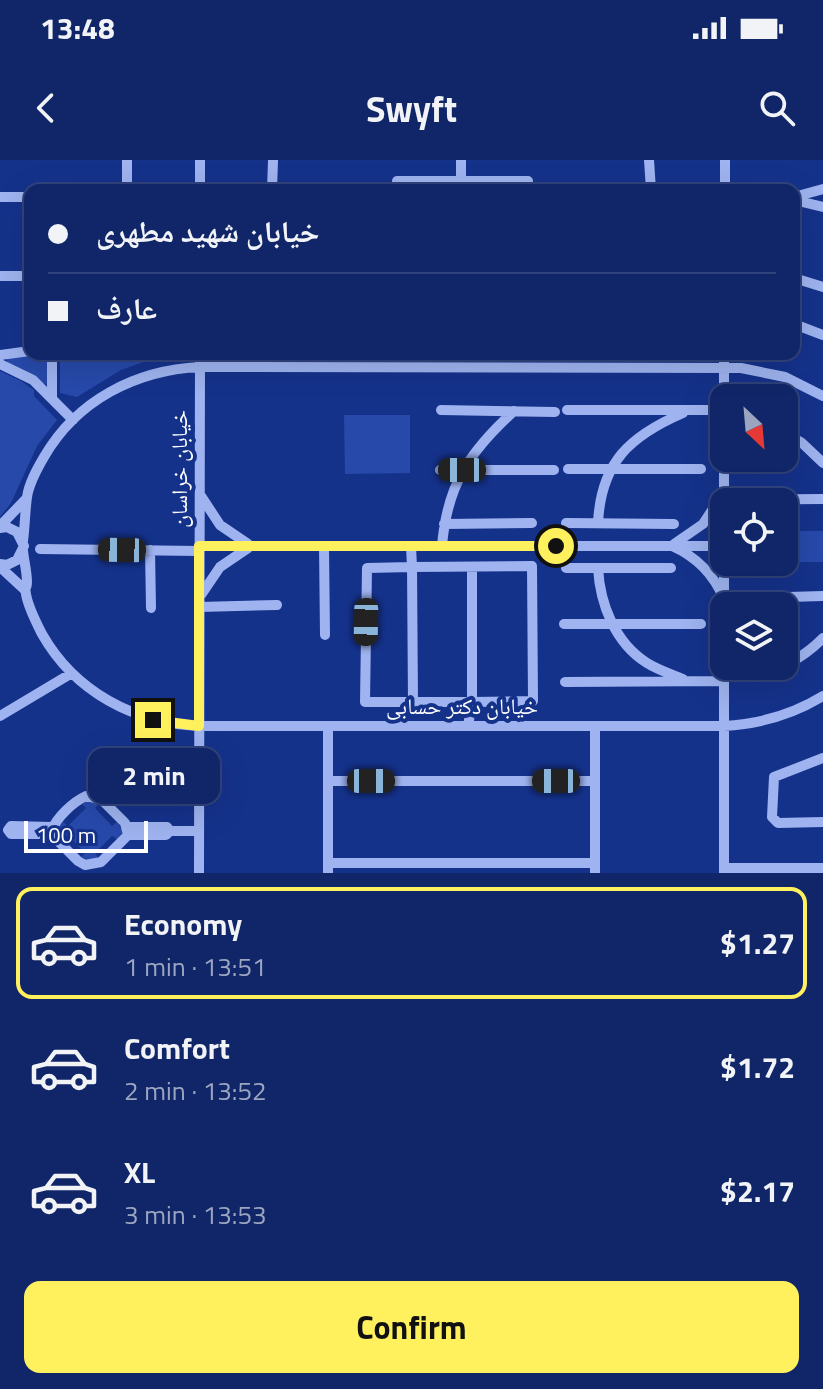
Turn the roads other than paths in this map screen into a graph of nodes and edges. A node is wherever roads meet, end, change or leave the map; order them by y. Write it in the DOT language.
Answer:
graph roads {
  1 [pos="127,160"];
  2 [pos="200,160"];
  3 [pos="461,160"];
  4 [pos="651,160"];
  5 [pos="725,160"];
  6 [pos="397,181"];
  7 [pos="528,181"];
  8 [pos="461,182"];
  9 [pos="127,184"];
  10 [pos="200,184"];
  11 [pos="431,184"];
  12 [pos="453,184"];
  13 [pos="469,184"];
  14 [pos="491,184"];
  15 [pos="651,184"];
  16 [pos="725,184"];
  17 [pos="823,189"];
  18 [pos="800,196"];
  19 [pos="0,197"];
  20 [pos="24,197"];
  21 [pos="800,200"];
  22 [pos="823,207"];
  23 [pos="0,276"];
  24 [pos="24,276"];
  25 [pos="800,280"];
  26 [pos="823,287"];
  27 [pos="800,326"];
  28 [pos="823,335"];
  29 [pos="24,352"];
  30 [pos="0,355"];
  31 [pos="52,360"];
  32 [pos="200,360"];
  33 [pos="462,360"];
  34 [pos="724,360"];
  35 [pos="0,364"];
  36 [pos="200,367"];
  37 [pos="462,367"];
  38 [pos="724,367"];
  39 [pos="724,384"];
  40 [pos="823,396"];
  41 [pos="52,399"];
  42 [pos="441,410"];
  43 [pos="567,410"];
  44 [pos="642,410"];
  45 [pos="689,410"];
  46 [pos="710,410"];
  47 [pos="487,411"];
  48 [pos="514,411"];
  49 [pos="555,412"];
  50 [pos="73,420"];
  51 [pos="497,426"];
  52 [pos="651,427"];
  53 [pos="798,441"];
  54 [pos="823,463"];
  55 [pos="568,469"];
  56 [pos="612,469"];
  57 [pos="701,469"];
  58 [pos="440,470"];
  59 [pos="462,470"];
  60 [pos="554,470"];
  61 [pos="199,492"];
  62 [pos="26,499"];
  63 [pos="798,499"];
  64 [pos="823,499"];
  65 [pos="710,515"];
  66 [pos="532,523"];
  67 [pos="566,523"];
  68 [pos="598,523"];
  69 [pos="444,524"];
  70 [pos="674,524"];
  71 [pos="0,527"];
  72 [pos="23,546"];
  73 [pos="253,546"];
  74 [pos="324,546"];
  75 [pos="411,546"];
  76 [pos="442,546"];
  77 [pos="671,546"];
  78 [pos="710,546"];
  79 [pos="40,549"];
  80 [pos="199,549"];
  81 [pos="150,550"];
  82 [pos="0,566"];
  83 [pos="412,567"];
  84 [pos="472,568"];
  85 [pos="566,568"];
  86 [pos="598,568"];
  87 [pos="671,568"];
  88 [pos="25,590"];
  89 [pos="720,592"];
  90 [pos="823,596"];
  91 [pos="798,598"];
  92 [pos="199,603"];
  93 [pos="277,605"];
  94 [pos="151,608"];
  95 [pos="564,624"];
  96 [pos="613,624"];
  97 [pos="701,624"];
  98 [pos="325,635"];
  99 [pos="823,638"];
  100 [pos="798,658"];
  101 [pos="648,663"];
  102 [pos="72,673"];
  103 [pos="688,681"];
  104 [pos="724,681"];
  105 [pos="565,682"];
  106 [pos="644,682"];
  107 [pos="823,696"];
  108 [pos="472,702"];
  109 [pos="413,703"];
  110 [pos="0,716"];
  111 [pos="199,726"];
  112 [pos="328,726"];
  113 [pos="468,726"];
  114 [pos="595,726"];
  115 [pos="724,726"];
  116 [pos="823,758"];
  117 [pos="328,781"];
  118 [pos="595,781"];
  119 [pos="823,822"];
  120 [pos="4,830"];
  121 [pos="52,830"];
  122 [pos="128,831"];
  123 [pos="199,831"];
  124 [pos="328,868"];
  125 [pos="595,868"];
  126 [pos="823,868"];
  127 [pos="724,871"];
  128 [pos="199,873"];
  1 -- 9 [label="street"];
  2 -- 10 [label="street"];
  3 -- 8 [label="street"];
  4 -- 15 [label="street"];
  5 -- 16 [label="street"];
  6 -- 11 [label="street"];
  7 -- 14 [label="street"];
  8 -- 12 [label="street"];
  8 -- 13 [label="street"];
  17 -- 18 [label="street"];
  19 -- 20 [label="street"];
  21 -- 22 [label="street"];
  23 -- 24 [label="street"];
  25 -- 26 [label="street"];
  27 -- 28 [label="street"];
  29 -- 30 [label="street"];
  31 -- 41 [label="street"];
  32 -- 36 [label="street, خیابان خراسان"];
  33 -- 37 [label="street"];
  34 -- 38 [label="street"];
  35 -- 41 [label="street"];
  36 -- 37 [label="street"];
  36 -- 50 [label="street"];
  36 -- 61 [label="street, خیابان خراسان"];
  37 -- 38 [label="street"];
  38 -- 39 [label="street"];
  38 -- 40 [label="street"];
  41 -- 50 [label="street"];
  42 -- 47 [label="street"];
  43 -- 44 [label="street"];
  44 -- 45 [label="street"];
  44 -- 52 [label="street"];
  45 -- 46 [label="street"];
  45 -- 52 [label="street"];
  47 -- 48 [label="street"];
  47 -- 51 [label="street"];
  48 -- 49 [label="street"];
  48 -- 51 [label="street"];
  50 -- 62 [label="street"];
  51 -- 59 [label="street"];
  52 -- 56 [label="street"];
  53 -- 54 [label="street"];
  55 -- 56 [label="street"];
  56 -- 57 [label="street"];
  56 -- 68 [label="street"];
  58 -- 59 [label="street"];
  59 -- 60 [label="street"];
  59 -- 69 [label="street"];
  61 -- 73 [label="street"];
  61 -- 80 [label="street, خیابان خراسان"];
  62 -- 71 [label="street"];
  62 -- 72 [label="street"];
  63 -- 64 [label="street"];
  65 -- 77 [label="street"];
  66 -- 69 [label="street"];
  67 -- 68 [label="street"];
  68 -- 70 [label="street"];
  69 -- 76 [label="street"];
  71 -- 72 [label="street"];
  72 -- 82 [label="street"];
  72 -- 88 [label="street"];
  73 -- 74 [label="street"];
  73 -- 80 [label="street"];
  73 -- 92 [label="street"];
  74 -- 75 [label="street"];
  74 -- 98 [label="street"];
  75 -- 76 [label="street"];
  75 -- 83 [label="street"];
  76 -- 77 [label="street"];
  77 -- 78 [label="street"];
  77 -- 89 [label="street"];
  79 -- 81 [label="street"];
  80 -- 81 [label="street"];
  80 -- 92 [label="street, خیابان خراسان"];
  81 -- 94 [label="street"];
  82 -- 88 [label="street"];
  83 -- 84 [label="street"];
  83 -- 109 [label="street"];
  83 -- 109 [label="street"];
  84 -- 108 [label="street"];
  84 -- 108 [label="street"];
  85 -- 86 [label="street"];
  86 -- 87 [label="street"];
  86 -- 96 [label="street"];
  88 -- 102 [label="street, خیابان دکتر حسابی"];
  90 -- 91 [label="street"];
  92 -- 93 [label="street"];
  92 -- 111 [label="street, خیابان خراسان"];
  95 -- 96 [label="street"];
  96 -- 97 [label="street"];
  96 -- 101 [label="street"];
  99 -- 100 [label="street"];
  101 -- 103 [label="street"];
  101 -- 106 [label="street"];
  102 -- 110 [label="street"];
  102 -- 111 [label="street, خیابان دکتر حسابی"];
  103 -- 104 [label="street"];
  103 -- 106 [label="street"];
  104 -- 115 [label="street"];
  105 -- 106 [label="street"];
  107 -- 115 [label="street, خیابان دکتر حسابی"];
  108 -- 109 [label="street"];
  108 -- 113 [label="street"];
  111 -- 112 [label="street, خیابان دکتر حسابی"];
  111 -- 123 [label="street, خیابان خراسان"];
  112 -- 113 [label="street, خیابان دکتر حسابی"];
  112 -- 117 [label="street"];
  113 -- 114 [label="street, خیابان دکتر حسابی"];
  114 -- 115 [label="street, خیابان دکتر حسابی"];
  114 -- 118 [label="street"];
  115 -- 127 [label="street"];
  116 -- 119 [label="street"];
  117 -- 118 [label="street"];
  117 -- 124 [label="street"];
  118 -- 125 [label="street"];
  120 -- 121 [label="street"];
  121 -- 122 [label="street"];
  121 -- 122 [label="street"];
  122 -- 123 [label="street"];
  123 -- 128 [label="street, خیابان خراسان"];
  124 -- 125 [label="street"];
  126 -- 127 [label="street"];
}
